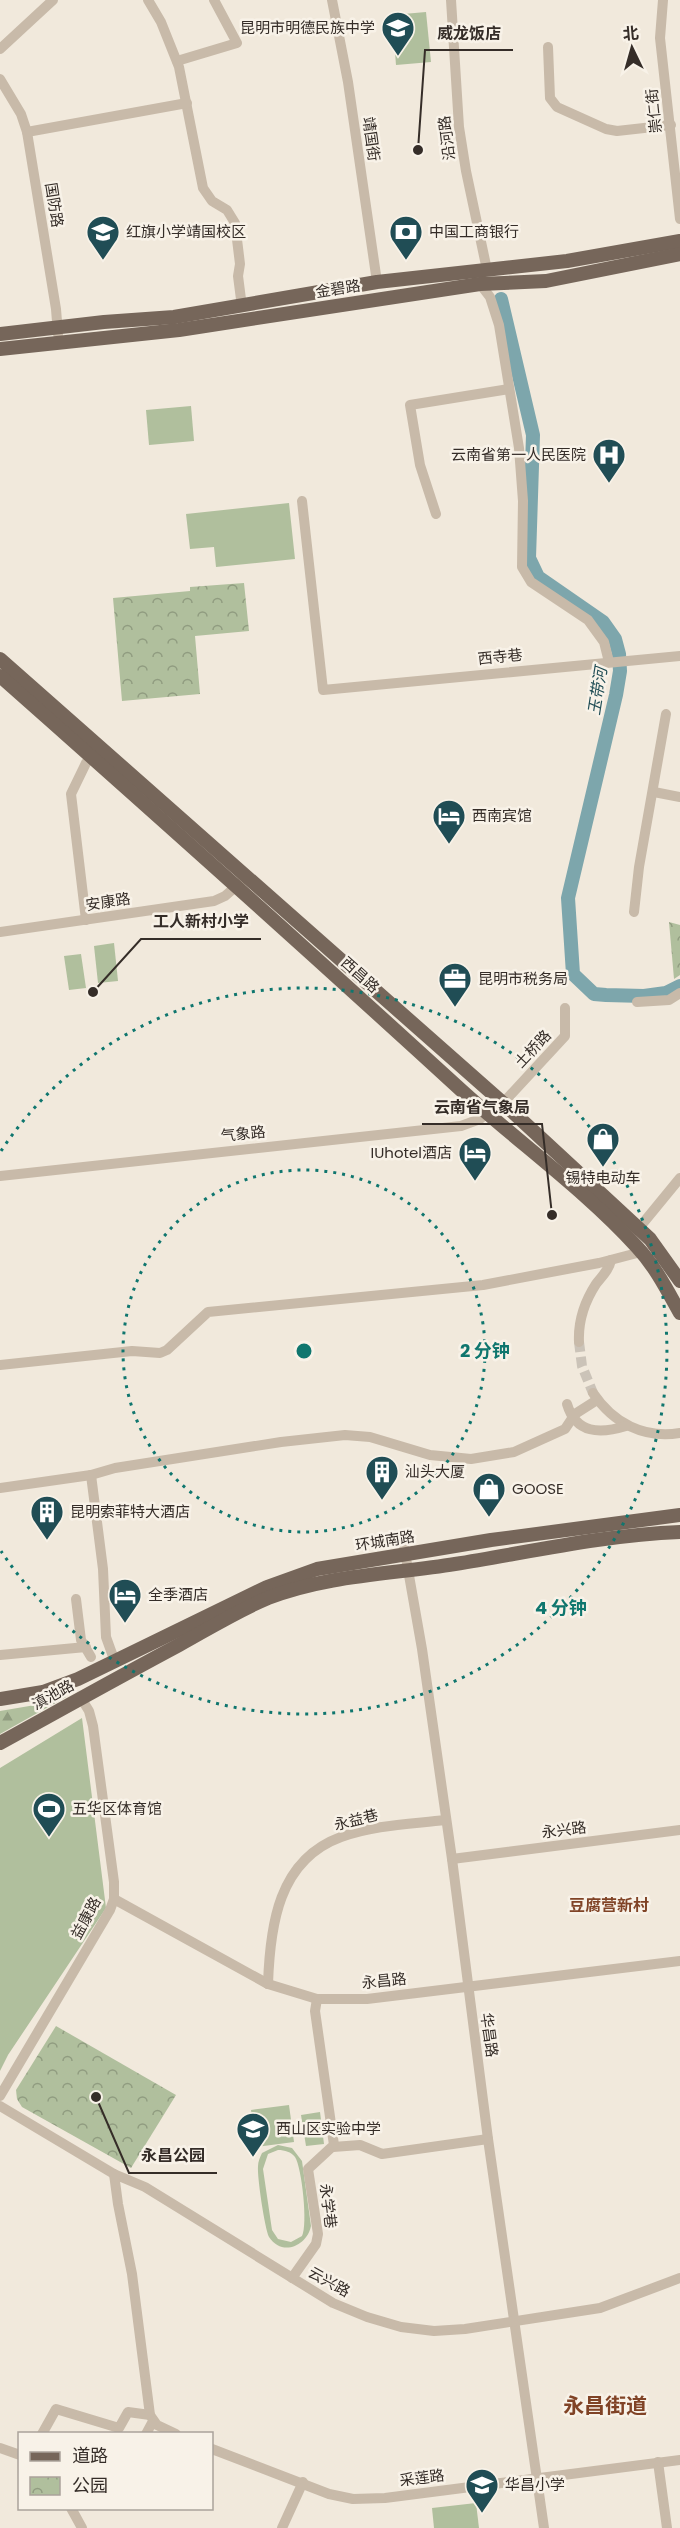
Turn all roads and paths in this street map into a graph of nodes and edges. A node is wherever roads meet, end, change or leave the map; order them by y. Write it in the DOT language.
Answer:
graph roads {
  1 [pos="53,0"];
  2 [pos="148,0"];
  3 [pos="214,0"];
  4 [pos="332,0"];
  5 [pos="451,0"];
  6 [pos="663,0"];
  7 [pos="548,47"];
  8 [pos="0,49"];
  9 [pos="177,60"];
  10 [pos="0,79"];
  11 [pos="187,103"];
  12 [pos="671,124"];
  13 [pos="27,132"];
  14 [pos="680,219"];
  15 [pos="680,242"];
  16 [pos="680,254"];
  17 [pos="567,261"];
  18 [pos="487,270"];
  19 [pos="377,282"];
  20 [pos="480,284"];
  21 [pos="409,294"];
  22 [pos="243,307"];
  23 [pos="57,327"];
  24 [pos="0,334"];
  25 [pos="58,342"];
  26 [pos="0,349"];
  27 [pos="509,389"];
  28 [pos="302,501"];
  29 [pos="436,514"];
  30 [pos="680,657"];
  31 [pos="0,659"];
  32 [pos="609,662"];
  33 [pos="0,676"];
  34 [pos="666,714"];
  35 [pos="91,757"];
  36 [pos="654,792"];
  37 [pos="680,797"];
  38 [pos="242,881"];
  39 [pos="634,912"];
  40 [pos="86,920"];
  41 [pos="0,932"];
  42 [pos="680,993"];
  43 [pos="637,1002"];
  44 [pos="565,1008"];
  45 [pos="503,1103"];
  46 [pos="487,1113"];
  47 [pos="0,1176"];
  48 [pos="680,1178"];
  49 [pos="639,1228"];
  50 [pos="641,1252"];
  51 [pos="611,1260"];
  52 [pos="680,1281"];
  53 [pos="680,1313"];
  54 [pos="579,1342"];
  55 [pos="0,1365"];
  56 [pos="567,1404"];
  57 [pos="626,1426"];
  58 [pos="680,1433"];
  59 [pos="92,1475"];
  60 [pos="0,1488"];
  61 [pos="680,1515"];
  62 [pos="680,1532"];
  63 [pos="405,1551"];
  64 [pos="409,1570"];
  65 [pos="76,1599"];
  66 [pos="0,1655"];
  67 [pos="115,1662"];
  68 [pos="121,1676"];
  69 [pos="81,1698"];
  70 [pos="0,1699"];
  71 [pos="0,1743"];
  72 [pos="445,1820"];
  73 [pos="680,1830"];
  74 [pos="452,1859"];
  75 [pos="114,1899"];
  76 [pos="680,1960"];
  77 [pos="268,1984"];
  78 [pos="467,1986"];
  79 [pos="317,1999"];
  80 [pos="0,2096"];
  81 [pos="0,2106"];
  82 [pos="488,2139"];
  83 [pos="333,2147"];
  84 [pos="114,2174"];
  85 [pos="292,2278"];
  86 [pos="680,2278"];
  87 [pos="513,2322"];
  88 [pos="151,2418"];
  89 [pos="43,2432"];
  90 [pos="147,2432"];
  91 [pos="174,2432"];
  92 [pos="0,2448"];
  93 [pos="213,2449"];
  94 [pos="18,2455"];
  95 [pos="680,2460"];
  96 [pos="658,2462"];
  97 [pos="537,2479"];
  98 [pos="303,2482"];
  99 [pos="72,2510"];
  100 [pos="82,2528"];
  101 [pos="282,2528"];
  102 [pos="544,2528"];
  103 [pos="667,2528"];
  1 -- 8 [label="street"];
  2 -- 9 [label="street"];
  3 -- 9 [label="street"];
  4 -- 19 [label="street, 靖国街"];
  5 -- 18 [label="street, 沿河路"];
  6 -- 12 [label="street, 崇仁街"];
  7 -- 12 [label="street"];
  9 -- 11 [label="street"];
  10 -- 13 [label="street, 国防路"];
  11 -- 13 [label="street"];
  11 -- 22 [label="street"];
  12 -- 14 [label="street, 崇仁街"];
  13 -- 23 [label="street, 国防路"];
  15 -- 17 [label="main road, 金碧路"];
  16 -- 20 [label="main road, 金碧路"];
  17 -- 18 [label="main road, 金碧路"];
  17 -- 21 [label="main road"];
  18 -- 19 [label="main road, 金碧路"];
  19 -- 22 [label="main road, 金碧路"];
  20 -- 21 [label="main road, 金碧路"];
  20 -- 27 [label="street"];
  21 -- 25 [label="main road, 金碧路"];
  22 -- 23 [label="main road, 金碧路"];
  23 -- 24 [label="main road, 金碧路"];
  23 -- 25 [label="street, 国防路"];
  25 -- 26 [label="main road, 金碧路"];
  27 -- 29 [label="street"];
  27 -- 32 [label="street"];
  28 -- 32 [label="street, 西寺巷"];
  30 -- 32 [label="street, 西寺巷"];
  31 -- 38 [label="main road, 西昌路"];
  33 -- 35 [label="main road, 西昌路"];
  34 -- 36 [label="street"];
  35 -- 38 [label="main road, 西昌路"];
  35 -- 40 [label="street"];
  36 -- 37 [label="street"];
  36 -- 39 [label="street"];
  38 -- 40 [label="street, 安康路"];
  38 -- 45 [label="main road, 西昌路"];
  38 -- 46 [label="main road, 西昌路"];
  40 -- 41 [label="street, 安康路"];
  42 -- 43 [label="street"];
  44 -- 45 [label="street, 土桥路"];
  45 -- 49 [label="main road, 西昌路"];
  46 -- 47 [label="street, 气象路"];
  46 -- 50 [label="main road, 西昌路"];
  48 -- 49 [label="street"];
  49 -- 52 [label="main road, 西昌路"];
  50 -- 51 [label="street"];
  50 -- 53 [label="main road, 西昌路"];
  51 -- 54 [label="street"];
  51 -- 55 [label="street"];
  56 -- 57 [label="street, bridge"];
  57 -- 58 [label="street"];
  57 -- 59 [label="street"];
  59 -- 60 [label="street"];
  59 -- 67 [label="street"];
  61 -- 63 [label="main road, 环城南路"];
  62 -- 64 [label="main road, 环城南路"];
  63 -- 64 [label="street, 华昌路"];
  63 -- 67 [label="main road, 环城南路"];
  64 -- 68 [label="main road, 环城南路"];
  64 -- 72 [label="street, 华昌路"];
  65 -- 66 [label="street"];
  67 -- 70 [label="main road, 滇池路"];
  68 -- 69 [label="main road, 滇池路"];
  69 -- 71 [label="main road, 滇池路"];
  69 -- 75 [label="street, 益康路"];
  72 -- 74 [label="street, 华昌路"];
  72 -- 77 [label="street, 永益巷"];
  73 -- 74 [label="street, 永兴路"];
  74 -- 78 [label="street, 华昌路"];
  75 -- 77 [label="street, 永昌路"];
  75 -- 80 [label="street, 益康路"];
  76 -- 78 [label="street, 永昌路"];
  77 -- 79 [label="street, 永昌路"];
  78 -- 79 [label="street, 永昌路"];
  78 -- 82 [label="street, 华昌路"];
  79 -- 83 [label="street"];
  81 -- 84 [label="street, 云兴路"];
  82 -- 83 [label="street"];
  82 -- 87 [label="street, 华昌路"];
  83 -- 85 [label="street, 永学巷"];
  84 -- 85 [label="street, 云兴路"];
  84 -- 88 [label="street"];
  85 -- 87 [label="street, 云兴路"];
  86 -- 87 [label="street, 云兴路"];
  87 -- 97 [label="street, 华昌路"];
  88 -- 89 [label="street"];
  88 -- 90 [label="street"];
  88 -- 91 [label="street"];
  92 -- 94 [label="street"];
  93 -- 98 [label="street, 采莲路"];
  95 -- 96 [label="street, 采莲路"];
  96 -- 97 [label="street, 采莲路"];
  96 -- 103 [label="street"];
  97 -- 98 [label="street, 采莲路"];
  97 -- 102 [label="street, 华昌路"];
  98 -- 101 [label="street"];
  99 -- 100 [label="street"];
}
